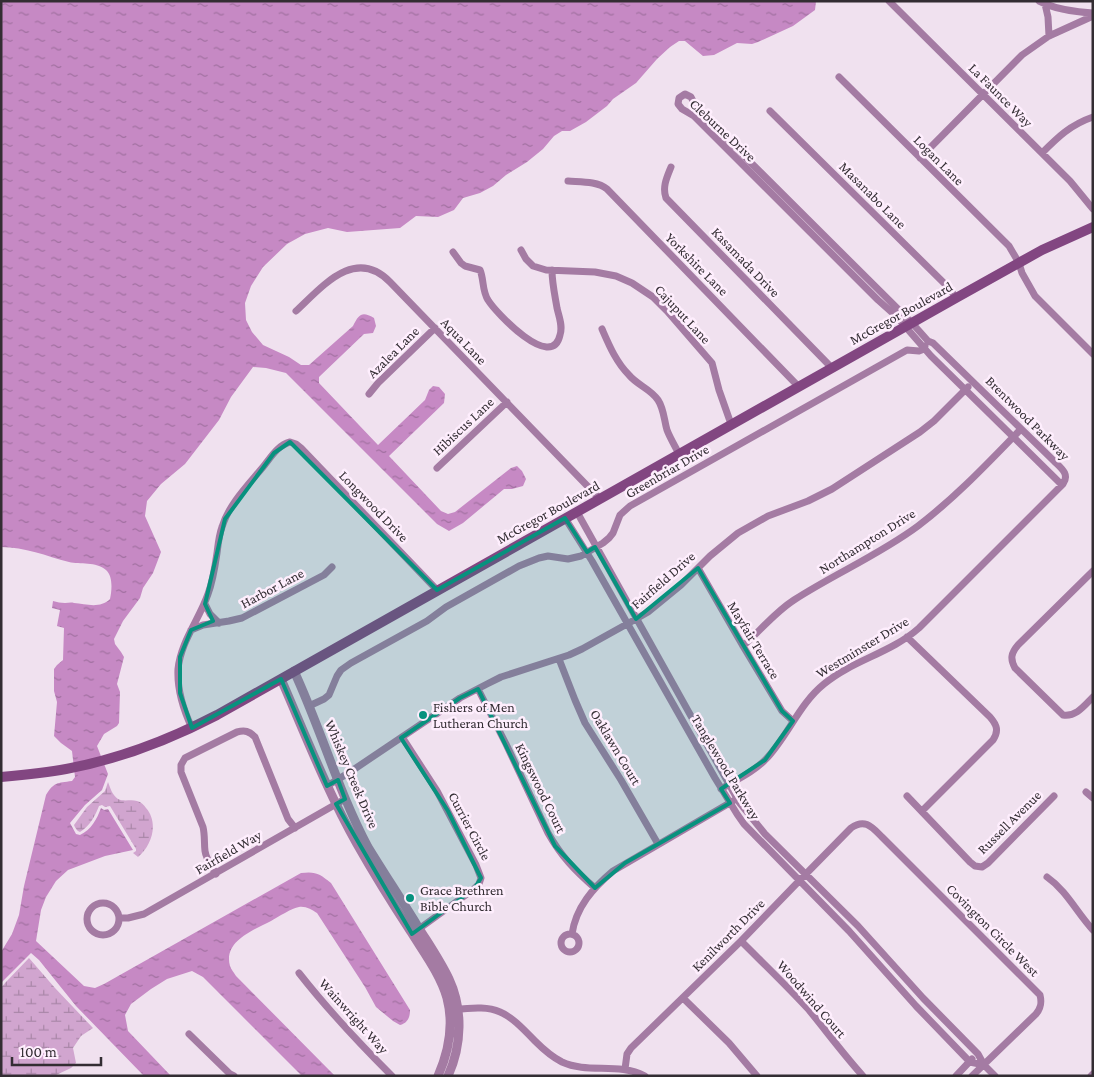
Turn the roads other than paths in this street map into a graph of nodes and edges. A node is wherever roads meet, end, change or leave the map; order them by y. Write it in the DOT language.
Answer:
graph roads {
  1 [pos="889,1"];
  2 [pos="1042,3"];
  3 [pos="1093,14"];
  4 [pos="1049,36"];
  5 [pos="839,77"];
  6 [pos="983,95"];
  7 [pos="770,111"];
  8 [pos="1093,116"];
  9 [pos="1042,153"];
  10 [pos="920,158"];
  11 [pos="671,167"];
  12 [pos="568,181"];
  13 [pos="790,207"];
  14 [pos="1093,209"];
  15 [pos="1093,227"];
  16 [pos="521,250"];
  17 [pos="453,252"];
  18 [pos="1019,262"];
  19 [pos="552,270"];
  20 [pos="956,298"];
  21 [pos="296,311"];
  22 [pos="908,324"];
  23 [pos="435,328"];
  24 [pos="602,329"];
  25 [pos="928,341"];
  26 [pos="924,349"];
  27 [pos="1093,354"];
  28 [pos="831,367"];
  29 [pos="973,382"];
  30 [pos="798,386"];
  31 [pos="965,390"];
  32 [pos="369,394"];
  33 [pos="507,402"];
  34 [pos="731,424"];
  35 [pos="1022,429"];
  36 [pos="1014,437"];
  37 [pos="679,454"];
  38 [pos="437,468"];
  39 [pos="1062,485"];
  40 [pos="600,499"];
  41 [pos="577,512"];
  42 [pos="566,518"];
  43 [pos="596,546"];
  44 [pos="586,552"];
  45 [pos="332,567"];
  46 [pos="698,568"];
  47 [pos="1093,571"];
  48 [pos="437,590"];
  49 [pos="205,604"];
  50 [pos="636,619"];
  51 [pos="219,623"];
  52 [pos="627,624"];
  53 [pos="191,630"];
  54 [pos="907,637"];
  55 [pos="742,646"];
  56 [pos="560,659"];
  57 [pos="294,671"];
  58 [pos="281,679"];
  59 [pos="478,689"];
  60 [pos="1093,697"];
  61 [pos="309,706"];
  62 [pos="793,721"];
  63 [pos="192,728"];
  64 [pos="402,737"];
  65 [pos="1,777"];
  66 [pos="338,780"];
  67 [pos="729,784"];
  68 [pos="327,786"];
  69 [pos="721,788"];
  70 [pos="1086,792"];
  71 [pos="907,796"];
  72 [pos="1054,796"];
  73 [pos="738,798"];
  74 [pos="1093,798"];
  75 [pos="345,799"];
  76 [pos="730,803"];
  77 [pos="336,804"];
  78 [pos="922,811"];
  79 [pos="858,824"];
  80 [pos="295,828"];
  81 [pos="658,844"];
  82 [pos="216,874"];
  83 [pos="806,874"];
  84 [pos="1047,877"];
  85 [pos="799,881"];
  86 [pos="595,888"];
  87 [pos="120,918"];
  88 [pos="1093,930"];
  89 [pos="415,931"];
  90 [pos="572,934"];
  91 [pos="865,934"];
  92 [pos="742,941"];
  93 [pos="858,941"];
  94 [pos="299,972"];
  95 [pos="921,995"];
  96 [pos="683,998"];
  97 [pos="913,1002"];
  98 [pos="454,1010"];
  99 [pos="189,1034"];
  100 [pos="978,1054"];
  101 [pos="970,1062"];
  102 [pos="984,1065"];
  103 [pos="625,1069"];
  104 [pos="234,1076"];
  105 [pos="392,1076"];
  106 [pos="438,1076"];
  107 [pos="448,1076"];
  108 [pos="645,1076"];
  109 [pos="758,1076"];
  110 [pos="863,1076"];
  111 [pos="956,1076"];
  112 [pos="972,1076"];
  113 [pos="995,1076"];
  1 -- 6 [label="street, La Faunce Way"];
  2 -- 3 [label="street"];
  2 -- 4 [label="street"];
  3 -- 4 [label="street"];
  4 -- 6 [label="street"];
  5 -- 10 [label="street, Logan Lane"];
  6 -- 9 [label="street, La Faunce Way"];
  6 -- 10 [label="street"];
  7 -- 20 [label="street, Masanabo Lane"];
  8 -- 9 [label="street"];
  9 -- 14 [label="street, La Faunce Way"];
  10 -- 18 [label="street, Logan Lane"];
  11 -- 28 [label="street, Kasamada Drive"];
  12 -- 30 [label="street, Yorkshire Lane"];
  13 -- 13 [label="street, Cleburne Drive"];
  13 -- 22 [label="street, Cleburne Drive"];
  15 -- 18 [label="main road, McGregor Boulevard"];
  16 -- 19 [label="street, Cajuput Lane"];
  17 -- 19 [label="street"];
  18 -- 20 [label="main road, McGregor Boulevard"];
  18 -- 27 [label="street, Logan Lane"];
  19 -- 34 [label="street, Cajuput Lane"];
  20 -- 22 [label="main road, McGregor Boulevard"];
  21 -- 23 [label="street, Aqua Lane"];
  22 -- 25 [label="street, Brentwood Parkway"];
  22 -- 26 [label="street, Brentwood Parkway"];
  22 -- 28 [label="main road, McGregor Boulevard"];
  23 -- 32 [label="street, Azalea Lane"];
  23 -- 33 [label="street, Aqua Lane"];
  24 -- 37 [label="street"];
  25 -- 26 [label="street"];
  25 -- 29 [label="street, Brentwood Parkway"];
  26 -- 31 [label="street, Brentwood Parkway"];
  26 -- 43 [label="street, Greenbriar Drive"];
  28 -- 30 [label="main road, McGregor Boulevard"];
  29 -- 31 [label="street, Fairfield Drive"];
  29 -- 35 [label="street, Brentwood Parkway"];
  30 -- 34 [label="main road, McGregor Boulevard"];
  31 -- 36 [label="street, Brentwood Parkway"];
  31 -- 46 [label="street, Fairfield Drive"];
  33 -- 38 [label="street, Hibiscus Lane"];
  33 -- 40 [label="street, Aqua Lane"];
  34 -- 37 [label="main road, McGregor Boulevard"];
  35 -- 36 [label="street, Northampton Drive"];
  35 -- 39 [label="street, Brentwood Parkway"];
  36 -- 39 [label="street, Brentwood Parkway"];
  36 -- 55 [label="street, Northampton Drive"];
  37 -- 40 [label="main road, McGregor Boulevard"];
  39 -- 54 [label="street, Westminster Drive"];
  40 -- 41 [label="main road, McGregor Boulevard"];
  41 -- 42 [label="main road, McGregor Boulevard"];
  41 -- 43 [label="street, Tanglewood Parkway"];
  42 -- 44 [label="street, Tanglewood Parkway"];
  42 -- 48 [label="main road, McGregor Boulevard"];
  43 -- 44 [label="street, Greenbriar Drive"];
  43 -- 50 [label="street, Tanglewood Parkway"];
  44 -- 52 [label="street, Tanglewood Parkway"];
  44 -- 61 [label="street, Greenbriar Drive"];
  45 -- 51 [label="street, Harbor Lane"];
  46 -- 50 [label="street, Fairfield Drive"];
  46 -- 55 [label="street, Mayfair Terrace"];
  47 -- 60 [label="street"];
  48 -- 49 [label="street, Longwood Drive"];
  48 -- 57 [label="main road, McGregor Boulevard"];
  49 -- 51 [label="street"];
  49 -- 53 [label="street"];
  50 -- 52 [label="street, Fairfield Drive"];
  50 -- 67 [label="street, Tanglewood Parkway"];
  51 -- 53 [label="street, Harbor Lane"];
  52 -- 56 [label="street, Fairfield Drive"];
  52 -- 69 [label="street, Tanglewood Parkway"];
  53 -- 63 [label="street"];
  54 -- 62 [label="street, Westminster Drive"];
  54 -- 78 [label="street"];
  55 -- 62 [label="street, Mayfair Terrace"];
  56 -- 59 [label="street, Fairfield Drive"];
  56 -- 81 [label="street, Oaklawn Court"];
  57 -- 58 [label="main road, McGregor Boulevard"];
  57 -- 61 [label="street, Whiskey Creek Drive"];
  58 -- 63 [label="main road, McGregor Boulevard"];
  58 -- 68 [label="street, Whiskey Creek Drive"];
  59 -- 64 [label="street, Fairfield Drive"];
  59 -- 86 [label="street, Kingswood Court"];
  61 -- 66 [label="street, Whiskey Creek Drive"];
  62 -- 67 [label="street, Westminster Drive"];
  63 -- 65 [label="main road, McGregor Boulevard"];
  64 -- 66 [label="street, Fairfield Drive"];
  64 -- 89 [label="street, Currier Circle"];
  66 -- 68 [label="street, Fairfield Drive"];
  66 -- 75 [label="street, Whiskey Creek Drive"];
  67 -- 69 [label="street, Westminster Drive"];
  67 -- 73 [label="street, Tanglewood Parkway"];
  68 -- 77 [label="street, Whiskey Creek Drive"];
  69 -- 76 [label="street, Tanglewood Parkway"];
  70 -- 74 [label="street"];
  71 -- 78 [label="street"];
  72 -- 78 [label="street, Russell Avenue"];
  73 -- 76 [label="street"];
  73 -- 83 [label="street, Tanglewood Parkway"];
  75 -- 77 [label="street, Fairfield Way"];
  75 -- 89 [label="street, Whiskey Creek Drive"];
  76 -- 81 [label="street"];
  76 -- 85 [label="street, Tanglewood Parkway"];
  77 -- 80 [label="street, Fairfield Way"];
  77 -- 89 [label="street, Whiskey Creek Drive"];
  79 -- 83 [label="street, Kenilworth Drive"];
  79 -- 102 [label="street, Covington Circle West"];
  80 -- 82 [label="street, Fairfield Way"];
  80 -- 82 [label="street"];
  81 -- 86 [label="street"];
  82 -- 87 [label="street, Fairfield Way"];
  83 -- 85 [label="street, Kenilworth Drive"];
  83 -- 91 [label="street, Tanglewood Parkway"];
  84 -- 88 [label="street"];
  85 -- 92 [label="street, Kenilworth Drive"];
  85 -- 93 [label="street, Tanglewood Parkway"];
  86 -- 90 [label="street"];
  87 -- 87 [label="street"];
  89 -- 98 [label="street, Whiskey Creek Drive"];
  91 -- 93 [label="street"];
  91 -- 95 [label="street, Tanglewood Parkway"];
  92 -- 96 [label="street, Kenilworth Drive"];
  92 -- 110 [label="street, Woodwind Court"];
  93 -- 97 [label="street, Tanglewood Parkway"];
  94 -- 105 [label="street, Wainwright Way"];
  95 -- 97 [label="street"];
  95 -- 100 [label="street, Tanglewood Parkway"];
  96 -- 103 [label="street, Kenilworth Drive"];
  96 -- 109 [label="street"];
  97 -- 101 [label="street, Tanglewood Parkway"];
  98 -- 103 [label="street"];
  98 -- 106 [label="street, Whiskey Creek Drive"];
  98 -- 107 [label="street, Whiskey Creek Drive"];
  99 -- 104 [label="street"];
  100 -- 101 [label="street"];
  100 -- 102 [label="street, Tanglewood Parkway"];
  101 -- 102 [label="street"];
  101 -- 111 [label="street"];
  102 -- 112 [label="street"];
  102 -- 113 [label="street, Tanglewood Parkway"];
  103 -- 108 [label="street"];
}
